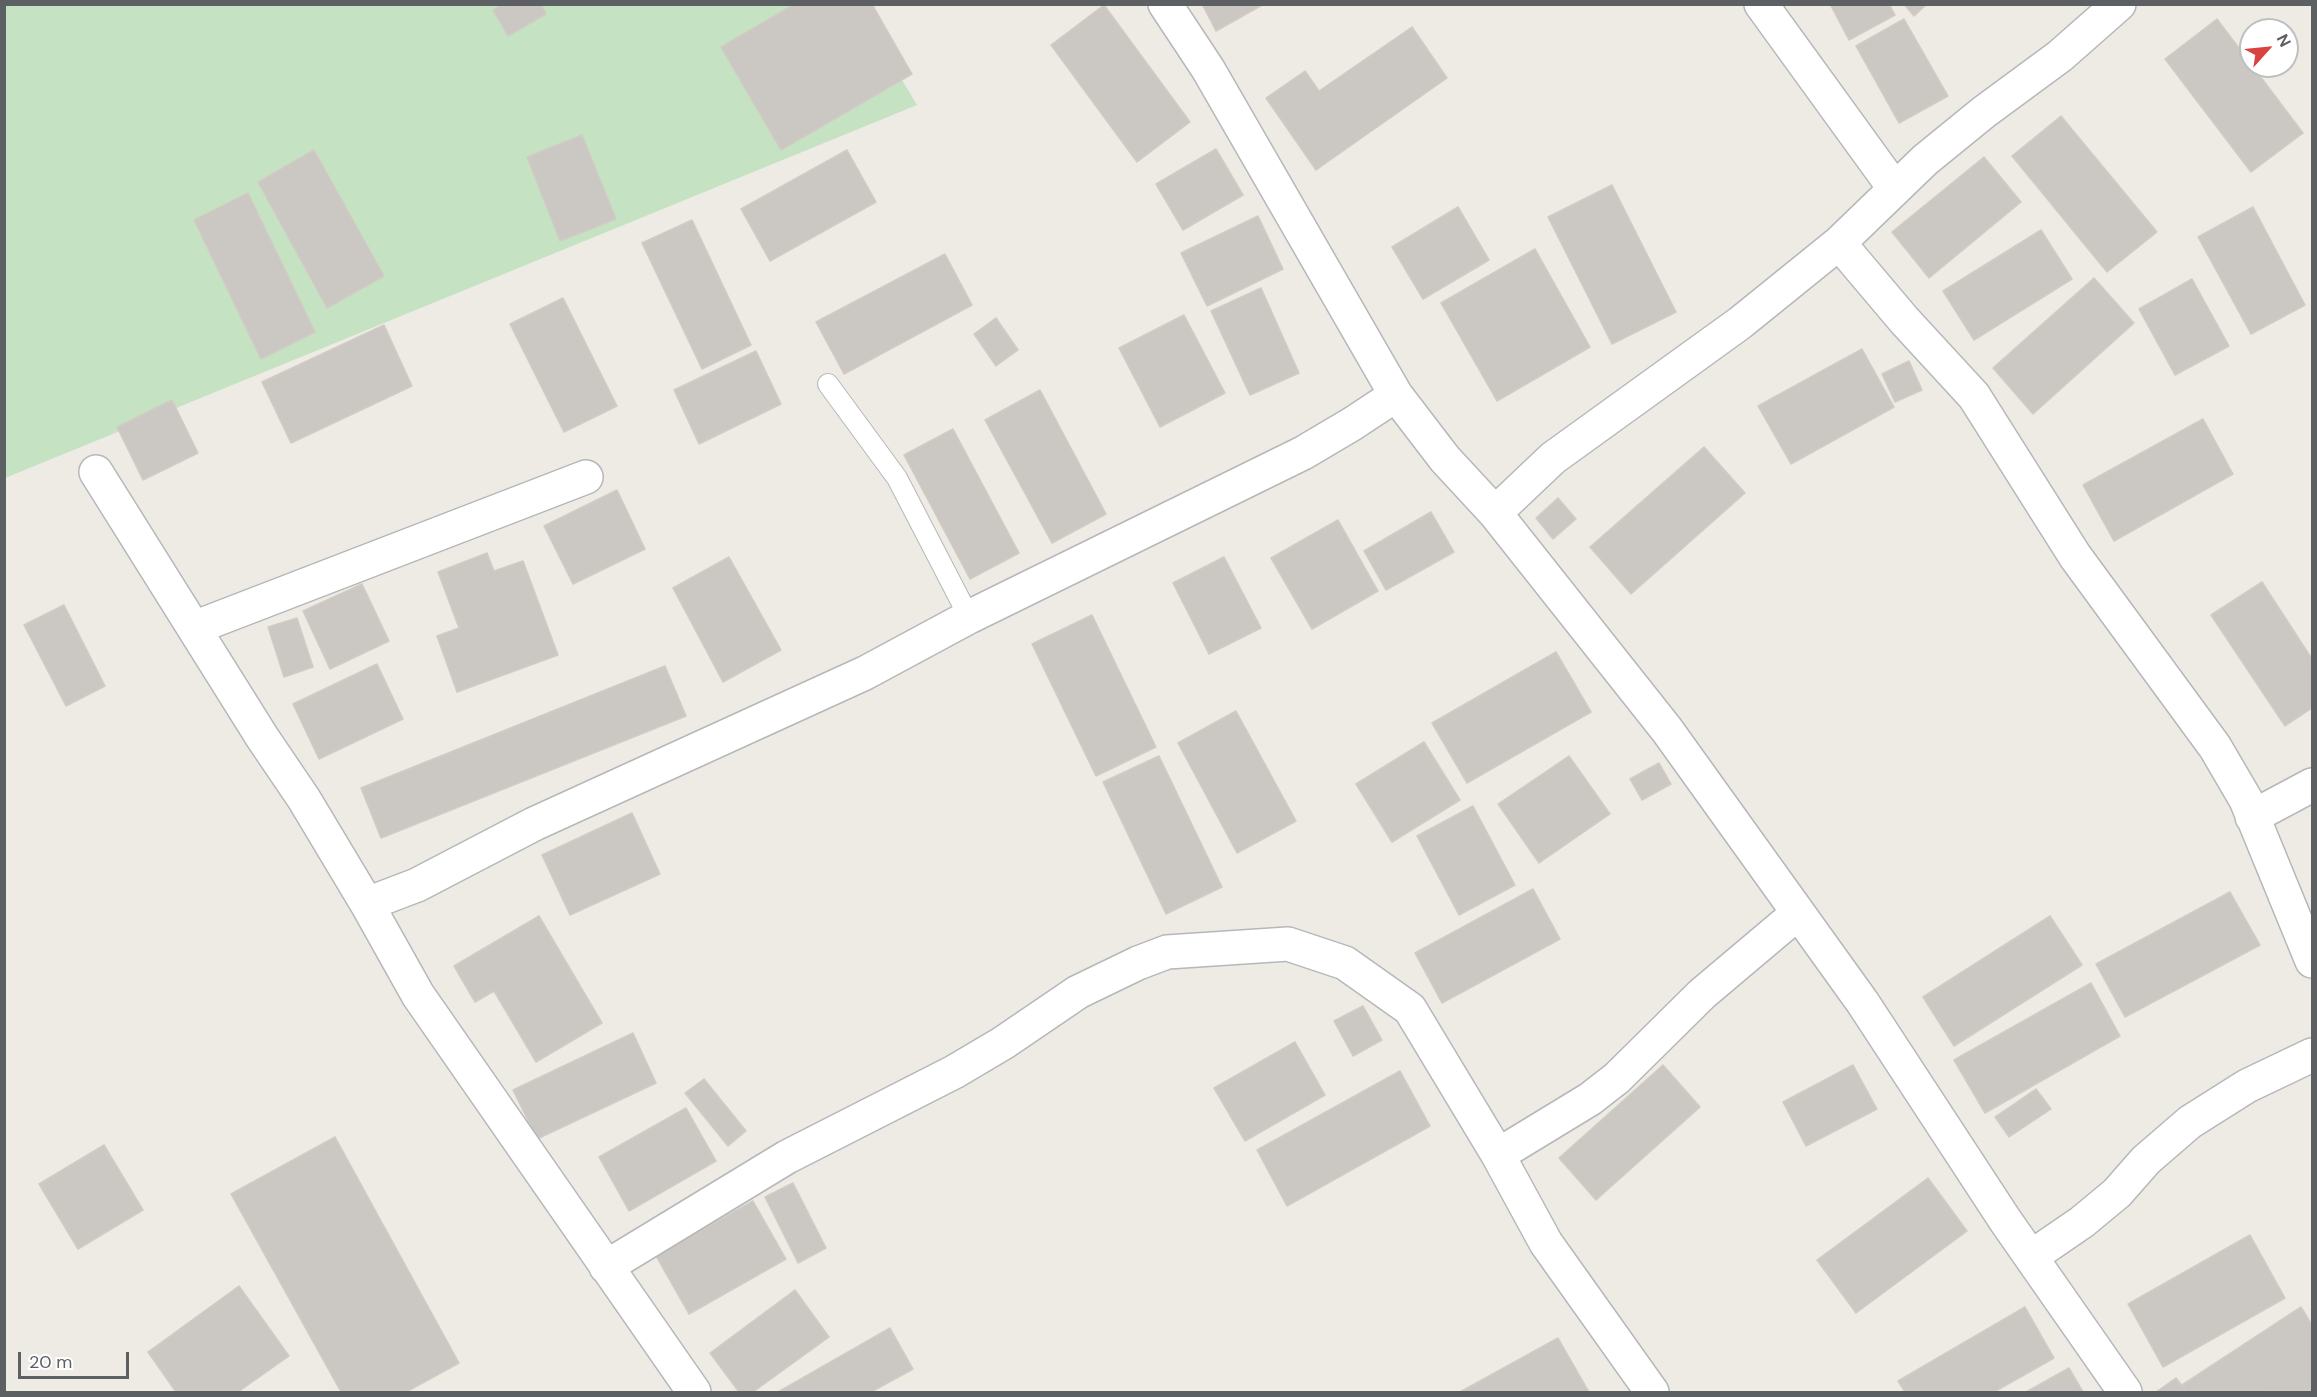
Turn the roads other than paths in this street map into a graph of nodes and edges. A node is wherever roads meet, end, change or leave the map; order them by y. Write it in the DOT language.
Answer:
graph roads {
  1 [pos="1165,4"];
  2 [pos="1761,4"];
  3 [pos="2119,4"];
  4 [pos="1895,189"];
  5 [pos="1839,243"];
  6 [pos="828,384"];
  7 [pos="1396,395"];
  8 [pos="96,472"];
  9 [pos="586,477"];
  10 [pos="1495,513"];
  11 [pos="969,617"];
  12 [pos="194,628"];
  13 [pos="2313,785"];
  14 [pos="2252,817"];
  15 [pos="368,904"];
  16 [pos="1798,912"];
  17 [pos="2313,961"];
  18 [pos="2313,1055"];
  19 [pos="1498,1155"];
  20 [pos="2031,1257"];
  21 [pos="606,1267"];
  22 [pos="694,1392"];
  23 [pos="1652,1392"];
  24 [pos="2125,1392"];
  1 -- 7 [label="street"];
  2 -- 4 [label="street"];
  3 -- 4 [label="street"];
  4 -- 5 [label="street"];
  5 -- 10 [label="street"];
  5 -- 14 [label="street"];
  6 -- 11 [label="lane"];
  7 -- 10 [label="street"];
  7 -- 11 [label="street"];
  8 -- 12 [label="street"];
  9 -- 12 [label="street"];
  10 -- 16 [label="street"];
  11 -- 15 [label="street"];
  12 -- 15 [label="street"];
  13 -- 14 [label="street"];
  14 -- 17 [label="street"];
  15 -- 21 [label="street"];
  16 -- 19 [label="street"];
  16 -- 20 [label="street"];
  18 -- 20 [label="street"];
  19 -- 21 [label="street"];
  19 -- 23 [label="street"];
  20 -- 24 [label="street"];
  21 -- 22 [label="street"];
}
